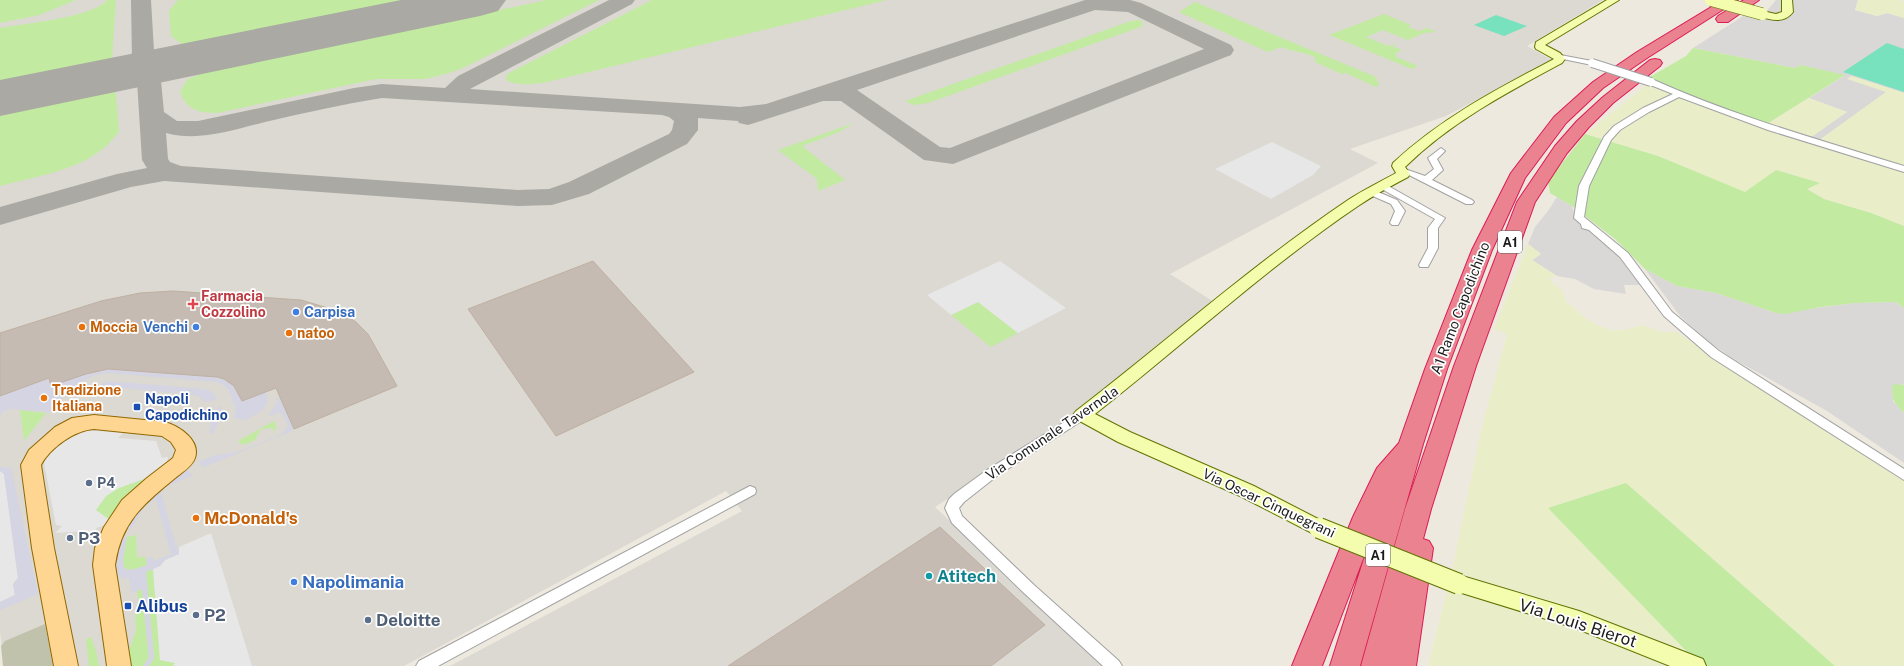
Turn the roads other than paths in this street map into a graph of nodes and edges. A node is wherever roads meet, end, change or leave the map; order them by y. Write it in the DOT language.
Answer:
graph roads {
  1 [pos="1614,0"];
  2 [pos="1711,0"];
  3 [pos="1722,0"];
  4 [pos="1732,0"];
  5 [pos="1787,0"];
  6 [pos="1758,7"];
  7 [pos="1682,31"];
  8 [pos="1558,56"];
  9 [pos="1680,94"];
  10 [pos="1440,151"];
  11 [pos="1904,169"];
  12 [pos="1402,171"];
  13 [pos="1426,180"];
  14 [pos="1377,189"];
  15 [pos="1470,202"];
  16 [pos="1396,223"];
  17 [pos="1424,265"];
  18 [pos="1082,416"];
  19 [pos="1411,444"];
  20 [pos="1904,475"];
  21 [pos="750,491"];
  22 [pos="1418,509"];
  23 [pos="1459,584"];
  24 [pos="66,666"];
  25 [pos="118,666"];
  26 [pos="424,666"];
  27 [pos="1114,666"];
  28 [pos="1306,666"];
  29 [pos="1345,666"];
  30 [pos="1376,666"];
  31 [pos="1401,666"];
  32 [pos="1695,666"];
  1 -- 8 [label="street"];
  2 -- 6 [label="street, bridge"];
  3 -- 7 [label="highway"];
  4 -- 7 [label="highway, A1 Ramo Capodichino / A1"];
  5 -- 6 [label="street"];
  6 -- 22 [label="highway, A1 Ramo Capodichino / A1"];
  7 -- 19 [label="highway, A1 Ramo Capodichino / A1"];
  8 -- 9 [label="street, bridge"];
  8 -- 12 [label="street, Via Comunale Tavernola"];
  9 -- 11 [label="street"];
  9 -- 20 [label="street"];
  10 -- 13 [label="street"];
  12 -- 13 [label="street"];
  12 -- 14 [label="street, Via Comunale Tavernola"];
  13 -- 15 [label="street"];
  14 -- 16 [label="street"];
  14 -- 17 [label="street"];
  14 -- 18 [label="street, Via Comunale Tavernola"];
  18 -- 23 [label="street, Via Oscar Cinquegrani, bridge"];
  18 -- 27 [label="street, Via Comunale Tavernola"];
  19 -- 28 [label="highway"];
  19 -- 29 [label="highway, A1 Ramo Capodichino / A1"];
  21 -- 26 [label="street"];
  22 -- 30 [label="highway, A1 Ramo Capodichino / A1"];
  22 -- 31 [label="highway"];
  23 -- 32 [label="street, Via Louis Bierot"];
  24 -- 25 [label="main road"];
}
